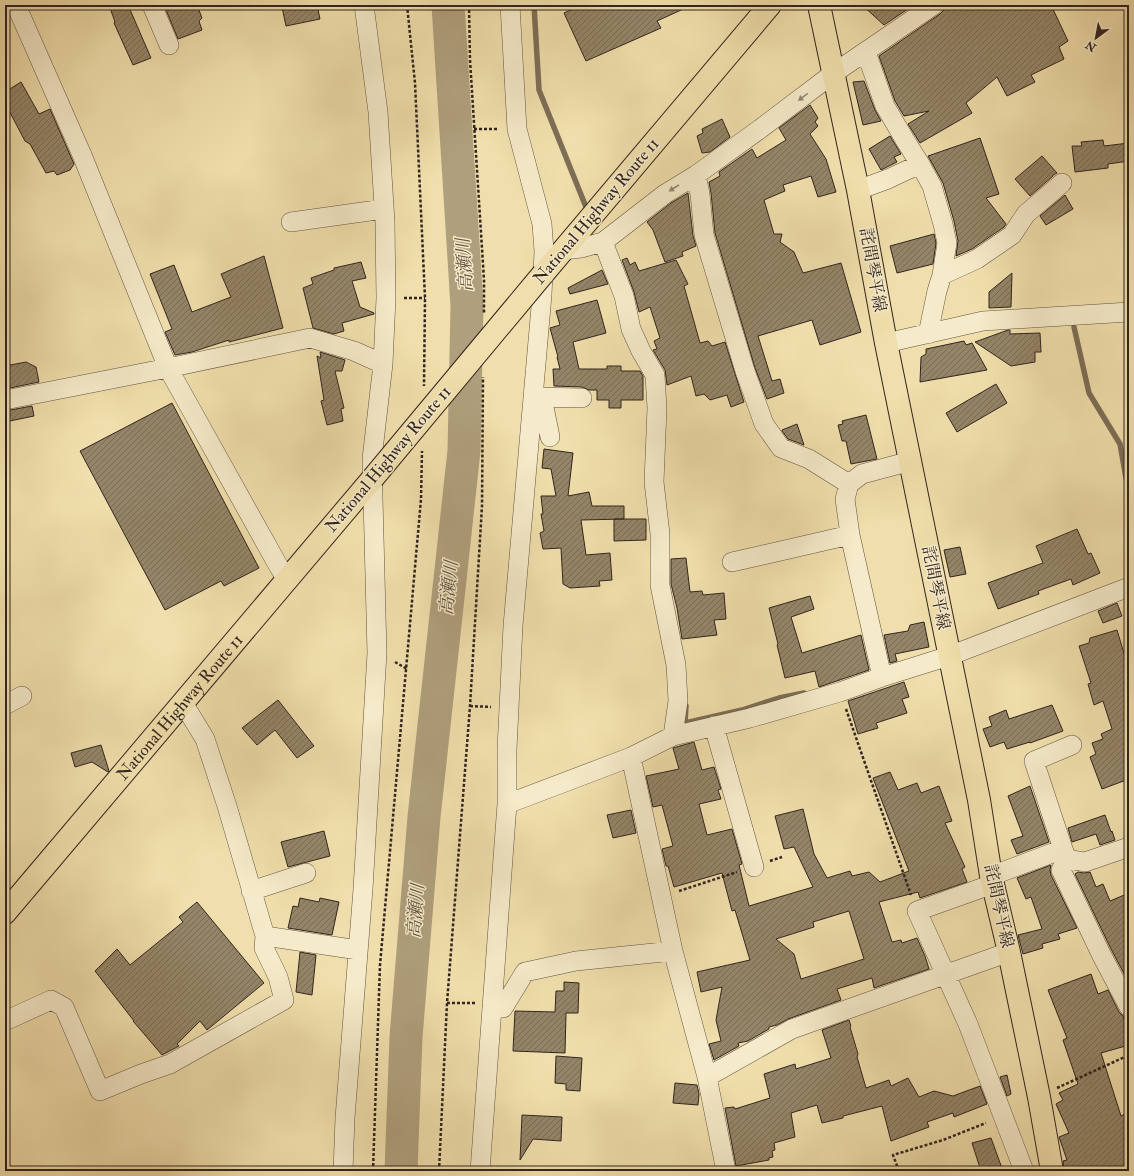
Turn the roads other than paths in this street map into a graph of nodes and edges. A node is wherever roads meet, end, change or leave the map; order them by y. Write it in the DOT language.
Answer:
graph roads {
  1 [pos="9,5"];
  2 [pos="16,5"];
  3 [pos="152,5"];
  4 [pos="364,5"];
  5 [pos="510,5"];
  6 [pos="770,5"];
  7 [pos="819,5"];
  8 [pos="934,5"];
  9 [pos="5,6"];
  10 [pos="169,45"];
  11 [pos="866,52"];
  12 [pos="834,73"];
  13 [pos="920,164"];
  14 [pos="696,175"];
  15 [pos="1062,183"];
  16 [pos="858,190"];
  17 [pos="384,209"];
  18 [pos="291,222"];
  19 [pos="604,242"];
  20 [pos="563,250"];
  21 [pos="543,274"];
  22 [pos="942,275"];
  23 [pos="1129,312"];
  24 [pos="928,334"];
  25 [pos="886,343"];
  26 [pos="384,364"];
  27 [pos="168,368"];
  28 [pos="538,397"];
  29 [pos="582,398"];
  30 [pos="5,400"];
  31 [pos="550,436"];
  32 [pos="911,461"];
  33 [pos="372,478"];
  34 [pos="850,484"];
  35 [pos="850,536"];
  36 [pos="732,562"];
  37 [pos="286,578"];
  38 [pos="1129,587"];
  39 [pos="949,656"];
  40 [pos="882,677"];
  41 [pos="22,696"];
  42 [pos="182,702"];
  43 [pos="5,705"];
  44 [pos="714,726"];
  45 [pos="673,736"];
  46 [pos="1072,745"];
  47 [pos="631,757"];
  48 [pos="507,804"];
  49 [pos="1129,847"];
  50 [pos="1065,854"];
  51 [pos="754,867"];
  52 [pos="306,873"];
  53 [pos="992,880"];
  54 [pos="251,891"];
  55 [pos="5,913"];
  56 [pos="265,936"];
  57 [pos="358,950"];
  58 [pos="674,951"];
  59 [pos="1009,952"];
  60 [pos="945,975"];
  61 [pos="492,1003"];
  62 [pos="1129,1007"];
  63 [pos="5,1021"];
  64 [pos="707,1077"];
  65 [pos="343,1171"];
  66 [pos="480,1171"];
  67 [pos="726,1171"];
  68 [pos="1024,1171"];
  69 [pos="1052,1171"];
  1 -- 9 [label="street"];
  2 -- 27 [label="street"];
  3 -- 10 [label="street"];
  4 -- 17 [label="street"];
  5 -- 21 [label="street"];
  6 -- 20 [label="main road, National Highway Route 11"];
  7 -- 12 [label="main road, 詫間琴平線"];
  8 -- 11 [label="street"];
  11 -- 12 [label="street"];
  11 -- 13 [label="street"];
  12 -- 14 [label="street, one-way"];
  12 -- 16 [label="main road, 詫間琴平線"];
  13 -- 16 [label="street"];
  13 -- 22 [label="street"];
  14 -- 19 [label="street, one-way"];
  14 -- 34 [label="street"];
  15 -- 22 [label="street"];
  16 -- 25 [label="main road, 詫間琴平線"];
  17 -- 18 [label="street"];
  17 -- 26 [label="street"];
  19 -- 20 [label="street"];
  19 -- 45 [label="street"];
  20 -- 21 [label="main road, National Highway Route 11"];
  21 -- 28 [label="street"];
  21 -- 33 [label="main road, National Highway Route 11, bridge"];
  22 -- 24 [label="street"];
  23 -- 24 [label="street"];
  24 -- 25 [label="street"];
  25 -- 32 [label="main road, 詫間琴平線"];
  26 -- 27 [label="street"];
  26 -- 33 [label="street"];
  27 -- 30 [label="street"];
  27 -- 37 [label="street"];
  28 -- 29 [label="street"];
  28 -- 31 [label="street"];
  28 -- 48 [label="street"];
  32 -- 34 [label="street"];
  32 -- 39 [label="main road, 詫間琴平線"];
  33 -- 37 [label="main road, National Highway Route 11"];
  33 -- 57 [label="street"];
  34 -- 35 [label="street"];
  35 -- 36 [label="street"];
  35 -- 40 [label="street"];
  37 -- 42 [label="main road, National Highway Route 11"];
  38 -- 39 [label="street"];
  39 -- 40 [label="street"];
  39 -- 53 [label="main road, 詫間琴平線"];
  40 -- 44 [label="street"];
  41 -- 43 [label="street"];
  42 -- 54 [label="street"];
  42 -- 55 [label="main road, National Highway Route 11"];
  44 -- 45 [label="street"];
  44 -- 51 [label="street"];
  45 -- 47 [label="street"];
  46 -- 50 [label="street"];
  47 -- 48 [label="street"];
  47 -- 58 [label="street"];
  48 -- 61 [label="street"];
  49 -- 50 [label="street"];
  50 -- 53 [label="street"];
  50 -- 62 [label="street"];
  52 -- 54 [label="street"];
  53 -- 59 [label="main road, 詫間琴平線"];
  53 -- 60 [label="street"];
  54 -- 56 [label="street"];
  56 -- 57 [label="street"];
  56 -- 63 [label="street"];
  57 -- 65 [label="street"];
  58 -- 61 [label="street"];
  58 -- 64 [label="street"];
  59 -- 60 [label="street"];
  59 -- 69 [label="main road, 詫間琴平線"];
  60 -- 64 [label="street"];
  60 -- 68 [label="street"];
  61 -- 66 [label="street"];
  64 -- 67 [label="street"];
}
